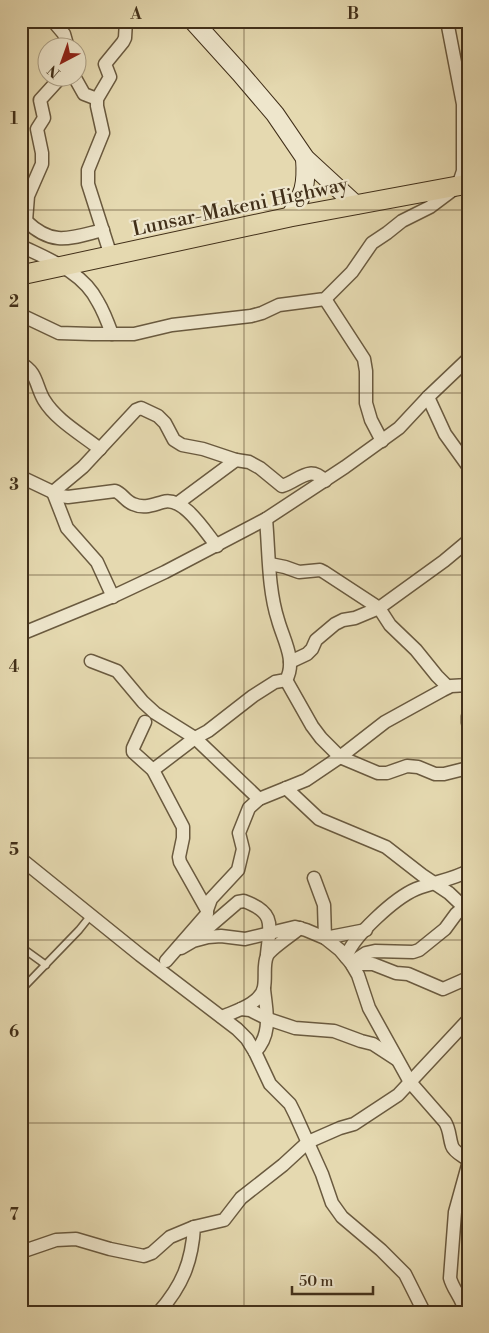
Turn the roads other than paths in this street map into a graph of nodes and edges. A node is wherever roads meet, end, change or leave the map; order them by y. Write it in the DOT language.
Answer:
graph roads {
  1 [pos="53,21"];
  2 [pos="126,21"];
  3 [pos="194,21"];
  4 [pos="447,21"];
  5 [pos="65,38"];
  6 [pos="51,88"];
  7 [pos="81,88"];
  8 [pos="97,99"];
  9 [pos="305,158"];
  10 [pos="463,185"];
  11 [pos="356,205"];
  12 [pos="290,217"];
  13 [pos="24,225"];
  14 [pos="102,230"];
  15 [pos="21,246"];
  16 [pos="111,256"];
  17 [pos="64,267"];
  18 [pos="21,276"];
  19 [pos="326,299"];
  20 [pos="21,315"];
  21 [pos="112,334"];
  22 [pos="468,360"];
  23 [pos="21,364"];
  24 [pos="428,397"];
  25 [pos="382,440"];
  26 [pos="100,449"];
  27 [pos="236,460"];
  28 [pos="468,466"];
  29 [pos="21,477"];
  30 [pos="325,481"];
  31 [pos="53,492"];
  32 [pos="178,504"];
  33 [pos="266,519"];
  34 [pos="468,541"];
  35 [pos="217,546"];
  36 [pos="270,564"];
  37 [pos="113,596"];
  38 [pos="378,608"];
  39 [pos="21,634"];
  40 [pos="90,661"];
  41 [pos="290,662"];
  42 [pos="286,680"];
  43 [pos="468,685"];
  44 [pos="448,687"];
  45 [pos="468,716"];
  46 [pos="145,722"];
  47 [pos="468,723"];
  48 [pos="195,738"];
  49 [pos="340,757"];
  50 [pos="468,768"];
  51 [pos="152,770"];
  52 [pos="286,788"];
  53 [pos="259,799"];
  54 [pos="21,859"];
  55 [pos="468,871"];
  56 [pos="314,878"];
  57 [pos="435,883"];
  58 [pos="466,909"];
  59 [pos="207,910"];
  60 [pos="91,916"];
  61 [pos="300,928"];
  62 [pos="366,930"];
  63 [pos="270,933"];
  64 [pos="324,938"];
  65 [pos="193,941"];
  66 [pos="21,947"];
  67 [pos="267,954"];
  68 [pos="350,962"];
  69 [pos="160,963"];
  70 [pos="46,964"];
  71 [pos="468,978"];
  72 [pos="264,988"];
  73 [pos="21,990"];
  74 [pos="241,1009"];
  75 [pos="222,1017"];
  76 [pos="268,1019"];
  77 [pos="468,1020"];
  78 [pos="255,1052"];
  79 [pos="399,1061"];
  80 [pos="410,1082"];
  81 [pos="308,1142"];
  82 [pos="468,1160"];
  83 [pos="468,1165"];
  84 [pos="194,1227"];
  85 [pos="21,1252"];
  86 [pos="159,1312"];
  87 [pos="424,1312"];
  88 [pos="465,1312"];
  1 -- 5 [label="street"];
  2 -- 8 [label="street"];
  3 -- 9 [label="main road"];
  4 -- 10 [label="street"];
  6 -- 13 [label="street"];
  7 -- 8 [label="street"];
  8 -- 14 [label="street"];
  9 -- 11 [label="main road"];
  9 -- 12 [label="main road"];
  10 -- 11 [label="main road, Lunsar-Makeni Highway"];
  10 -- 19 [label="street"];
  11 -- 12 [label="main road, Lunsar-Makeni Highway"];
  12 -- 16 [label="main road, Lunsar-Makeni Highway"];
  13 -- 14 [label="street"];
  14 -- 16 [label="street"];
  15 -- 17 [label="street"];
  16 -- 17 [label="main road, Lunsar-Makeni Highway"];
  17 -- 18 [label="main road, Lunsar-Makeni Highway"];
  17 -- 21 [label="street"];
  19 -- 21 [label="street"];
  19 -- 25 [label="street"];
  20 -- 21 [label="street"];
  22 -- 24 [label="street"];
  23 -- 26 [label="street"];
  24 -- 25 [label="street"];
  24 -- 28 [label="street"];
  25 -- 30 [label="street"];
  26 -- 27 [label="street"];
  26 -- 31 [label="street"];
  27 -- 30 [label="street"];
  27 -- 32 [label="street"];
  29 -- 31 [label="street"];
  30 -- 33 [label="street"];
  31 -- 32 [label="street"];
  31 -- 37 [label="street"];
  32 -- 35 [label="street"];
  33 -- 35 [label="street"];
  33 -- 36 [label="street"];
  34 -- 38 [label="street"];
  35 -- 37 [label="street"];
  36 -- 38 [label="street"];
  36 -- 41 [label="street"];
  37 -- 39 [label="street"];
  38 -- 41 [label="street"];
  38 -- 44 [label="street"];
  40 -- 48 [label="street"];
  41 -- 42 [label="street"];
  42 -- 48 [label="street"];
  42 -- 49 [label="street"];
  43 -- 44 [label="street"];
  44 -- 49 [label="street"];
  45 -- 47 [label="street"];
  46 -- 51 [label="street"];
  48 -- 51 [label="street"];
  48 -- 53 [label="street"];
  49 -- 50 [label="street"];
  49 -- 52 [label="street"];
  51 -- 59 [label="street"];
  52 -- 53 [label="street"];
  52 -- 57 [label="street"];
  53 -- 59 [label="street"];
  54 -- 60 [label="street"];
  55 -- 57 [label="street"];
  56 -- 64 [label="street"];
  57 -- 58 [label="street"];
  57 -- 62 [label="street"];
  58 -- 68 [label="street"];
  59 -- 69 [label="street"];
  60 -- 69 [label="street"];
  60 -- 70 [label="lane"];
  61 -- 63 [label="street"];
  61 -- 64 [label="street"];
  61 -- 67 [label="street"];
  62 -- 64 [label="street"];
  62 -- 68 [label="street"];
  63 -- 65 [label="street"];
  63 -- 65 [label="street"];
  63 -- 67 [label="street"];
  64 -- 68 [label="street"];
  65 -- 69 [label="street"];
  66 -- 70 [label="lane"];
  67 -- 72 [label="street"];
  68 -- 71 [label="street"];
  68 -- 79 [label="street"];
  69 -- 75 [label="street"];
  70 -- 73 [label="lane"];
  72 -- 74 [label="street"];
  72 -- 76 [label="street"];
  74 -- 75 [label="street"];
  74 -- 76 [label="street"];
  75 -- 78 [label="street"];
  76 -- 78 [label="street"];
  76 -- 79 [label="street"];
  77 -- 80 [label="street"];
  78 -- 81 [label="street"];
  79 -- 80 [label="street"];
  80 -- 81 [label="street"];
  80 -- 82 [label="street"];
  81 -- 84 [label="street"];
  81 -- 87 [label="street"];
  83 -- 88 [label="street"];
  84 -- 85 [label="street"];
  84 -- 86 [label="street"];
}
